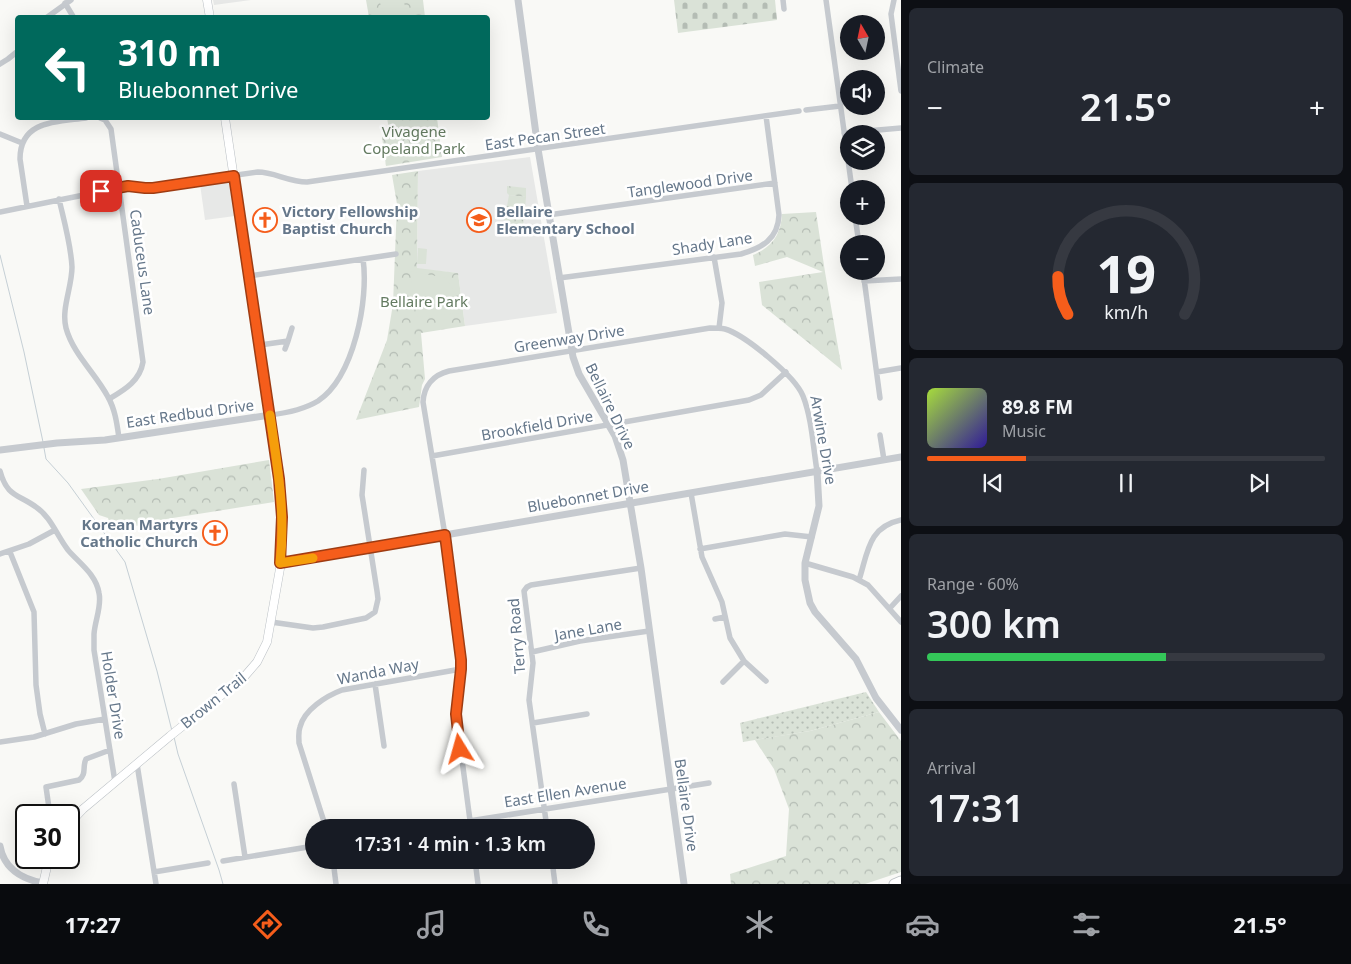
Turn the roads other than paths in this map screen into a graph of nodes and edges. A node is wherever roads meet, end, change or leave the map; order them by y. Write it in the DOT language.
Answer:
graph roads {
  1 [pos="207,0"];
  2 [pos="518,0"];
  3 [pos="783,0"];
  4 [pos="826,0"];
  5 [pos="894,0"];
  6 [pos="68,2"];
  7 [pos="784,9"];
  8 [pos="50,15"];
  9 [pos="73,15"];
  10 [pos="210,15"];
  11 [pos="15,53"];
  12 [pos="0,64"];
  13 [pos="901,91"];
  14 [pos="840,106"];
  15 [pos="766,116"];
  16 [pos="72,120"];
  17 [pos="105,120"];
  18 [pos="225,120"];
  19 [pos="901,128"];
  20 [pos="885,130"];
  21 [pos="0,134"];
  22 [pos="22,143"];
  23 [pos="538,149"];
  24 [pos="234,176"];
  25 [pos="775,183"];
  26 [pos="120,187"];
  27 [pos="59,199"];
  28 [pos="27,206"];
  29 [pos="0,212"];
  30 [pos="548,215"];
  31 [pos="396,254"];
  32 [pos="714,257"];
  33 [pos="363,259"];
  34 [pos="249,276"];
  35 [pos="559,278"];
  36 [pos="901,279"];
  37 [pos="864,281"];
  38 [pos="292,328"];
  39 [pos="719,328"];
  40 [pos="288,341"];
  41 [pos="260,345"];
  42 [pos="285,349"];
  43 [pos="572,350"];
  44 [pos="901,368"];
  45 [pos="786,372"];
  46 [pos="877,372"];
  47 [pos="880,398"];
  48 [pos="109,399"];
  49 [pos="270,415"];
  50 [pos="608,425"];
  51 [pos="880,435"];
  52 [pos="119,438"];
  53 [pos="0,450"];
  54 [pos="432,456"];
  55 [pos="901,457"];
  56 [pos="884,460"];
  57 [pos="364,470"];
  58 [pos="0,471"];
  59 [pos="817,471"];
  60 [pos="690,493"];
  61 [pos="630,503"];
  62 [pos="901,520"];
  63 [pos="55,530"];
  64 [pos="445,535"];
  65 [pos="812,537"];
  66 [pos="370,548"];
  67 [pos="700,549"];
  68 [pos="10,552"];
  69 [pos="0,554"];
  70 [pos="280,563"];
  71 [pos="805,563"];
  72 [pos="641,568"];
  73 [pos="859,580"];
  74 [pos="901,596"];
  75 [pos="890,608"];
  76 [pos="725,617"];
  77 [pos="715,619"];
  78 [pos="271,622"];
  79 [pos="901,622"];
  80 [pos="650,631"];
  81 [pos="532,652"];
  82 [pos="744,661"];
  83 [pos="461,669"];
  84 [pos="766,681"];
  85 [pos="723,682"];
  86 [pos="375,684"];
  87 [pos="587,714"];
  88 [pos="105,719"];
  89 [pos="533,722"];
  90 [pos="901,730"];
  91 [pos="46,734"];
  92 [pos="0,742"];
  93 [pos="384,746"];
  94 [pos="110,750"];
  95 [pos="136,769"];
  96 [pos="116,782"];
  97 [pos="708,782"];
  98 [pos="234,784"];
  99 [pos="671,788"];
  100 [pos="48,804"];
  101 [pos="545,808"];
  102 [pos="80,812"];
  103 [pos="323,819"];
  104 [pos="470,819"];
  105 [pos="476,819"];
  106 [pos="547,819"];
  107 [pos="0,846"];
  108 [pos="305,847"];
  109 [pos="245,857"];
  110 [pos="223,861"];
  111 [pos="208,863"];
  112 [pos="46,869"];
  113 [pos="334,869"];
  114 [pos="476,869"];
  115 [pos="553,869"];
  116 [pos="154,872"];
  117 [pos="901,881"];
  118 [pos="43,884"];
  119 [pos="156,884"];
  120 [pos="336,884"];
  121 [pos="478,884"];
  122 [pos="555,884"];
  123 [pos="684,884"];
  124 [pos="894,884"];
  1 -- 10 [label="main road"];
  2 -- 23 [label="street, Bellaire Drive"];
  3 -- 7 [label="street"];
  4 -- 14 [label="street"];
  5 -- 13 [label="street"];
  6 -- 8 [label="street"];
  6 -- 9 [label="street"];
  11 -- 12 [label="street"];
  14 -- 15 [label="street, East Pecan Street"];
  15 -- 23 [label="street, East Pecan Street"];
  15 -- 25 [label="street, Shady Lane"];
  16 -- 22 [label="street"];
  17 -- 26 [label="street, Caduceus Lane"];
  18 -- 24 [label="main road, Brown Trail"];
  19 -- 20 [label="street"];
  21 -- 22 [label="street"];
  22 -- 28 [label="street"];
  23 -- 24 [label="street, East Pecan Street"];
  23 -- 30 [label="street, Bellaire Drive"];
  24 -- 26 [label="street, East Pecan Street"];
  24 -- 34 [label="main road, Brown Trail"];
  25 -- 30 [label="street, Tanglewood Drive"];
  25 -- 32 [label="street, Shady Lane"];
  26 -- 27 [label="street, East Pecan Street"];
  26 -- 48 [label="street, Caduceus Lane"];
  27 -- 28 [label="street, East Pecan Street"];
  27 -- 48 [label="street"];
  28 -- 29 [label="street, East Pecan Street"];
  30 -- 35 [label="street, Bellaire Drive"];
  31 -- 33 [label="street"];
  32 -- 35 [label="street, Shady Lane"];
  32 -- 39 [label="street"];
  33 -- 34 [label="street"];
  33 -- 49 [label="street, East Redbud Drive"];
  34 -- 41 [label="main road, Brown Trail"];
  35 -- 43 [label="street, Bellaire Drive"];
  36 -- 37 [label="street"];
  37 -- 46 [label="street"];
  38 -- 40 [label="street"];
  39 -- 43 [label="street, Greenway Drive"];
  39 -- 45 [label="street, Arwine Drive"];
  40 -- 41 [label="street"];
  40 -- 42 [label="street"];
  41 -- 49 [label="main road, Brown Trail"];
  43 -- 50 [label="street, Bellaire Drive"];
  43 -- 54 [label="street, Greenway Drive"];
  44 -- 46 [label="street"];
  45 -- 50 [label="street, Brookfield Drive"];
  45 -- 59 [label="street, Arwine Drive"];
  46 -- 47 [label="street"];
  48 -- 52 [label="street"];
  49 -- 52 [label="street, East Redbud Drive"];
  49 -- 70 [label="main road, Brown Trail"];
  50 -- 54 [label="street, Brookfield Drive"];
  50 -- 61 [label="street, Bellaire Drive"];
  51 -- 56 [label="street"];
  52 -- 53 [label="street, East Redbud Drive"];
  54 -- 64 [label="street"];
  55 -- 56 [label="street, Bluebonnet Drive"];
  56 -- 59 [label="street, Bluebonnet Drive"];
  57 -- 66 [label="street"];
  58 -- 63 [label="street, Holder Drive"];
  59 -- 60 [label="street, Bluebonnet Drive"];
  59 -- 65 [label="street, Arwine Drive"];
  60 -- 61 [label="street, Bluebonnet Drive"];
  60 -- 67 [label="street"];
  61 -- 64 [label="street, Bluebonnet Drive"];
  61 -- 72 [label="street, Bellaire Drive"];
  62 -- 73 [label="street"];
  63 -- 68 [label="street"];
  63 -- 88 [label="street, Holder Drive"];
  64 -- 66 [label="street, Bluebonnet Drive"];
  64 -- 83 [label="street"];
  65 -- 67 [label="street"];
  65 -- 71 [label="street, Arwine Drive"];
  66 -- 70 [label="street, Bluebonnet Drive"];
  66 -- 78 [label="street"];
  67 -- 76 [label="street"];
  68 -- 69 [label="street"];
  68 -- 91 [label="street"];
  70 -- 78 [label="main road, Brown Trail"];
  71 -- 73 [label="street"];
  71 -- 90 [label="street, Arwine Drive"];
  72 -- 80 [label="street, Bellaire Drive"];
  72 -- 81 [label="street, Terry Road"];
  73 -- 75 [label="street"];
  74 -- 75 [label="street"];
  75 -- 79 [label="street"];
  76 -- 77 [label="street"];
  76 -- 82 [label="street"];
  78 -- 95 [label="main road, Brown Trail"];
  80 -- 81 [label="street, Jane Lane"];
  80 -- 99 [label="street, Bellaire Drive"];
  81 -- 89 [label="street, Terry Road"];
  82 -- 84 [label="street"];
  82 -- 85 [label="street"];
  83 -- 86 [label="street, Wanda Way"];
  83 -- 104 [label="street"];
  86 -- 93 [label="street"];
  86 -- 103 [label="street, Wanda Way"];
  87 -- 89 [label="street"];
  88 -- 91 [label="street"];
  88 -- 94 [label="street, Holder Drive"];
  89 -- 101 [label="street, Terry Road"];
  91 -- 92 [label="street"];
  94 -- 96 [label="street, Holder Drive"];
  94 -- 100 [label="street"];
  95 -- 96 [label="main road, Brown Trail"];
  95 -- 116 [label="street"];
  96 -- 102 [label="main road, Brown Trail"];
  97 -- 99 [label="street, East Ellen Avenue"];
  98 -- 109 [label="street"];
  99 -- 101 [label="street, East Ellen Avenue"];
  99 -- 123 [label="street, Bellaire Drive"];
  101 -- 105 [label="street, East Ellen Avenue"];
  101 -- 106 [label="street, Terry Road"];
  107 -- 118 [label="street"];
  108 -- 109 [label="street"];
  109 -- 110 [label="street"];
  111 -- 116 [label="street"];
  112 -- 118 [label="main road"];
  113 -- 120 [label="street"];
  114 -- 121 [label="street"];
  115 -- 122 [label="street"];
  116 -- 119 [label="street"];
  117 -- 124 [label="main road"];
}
